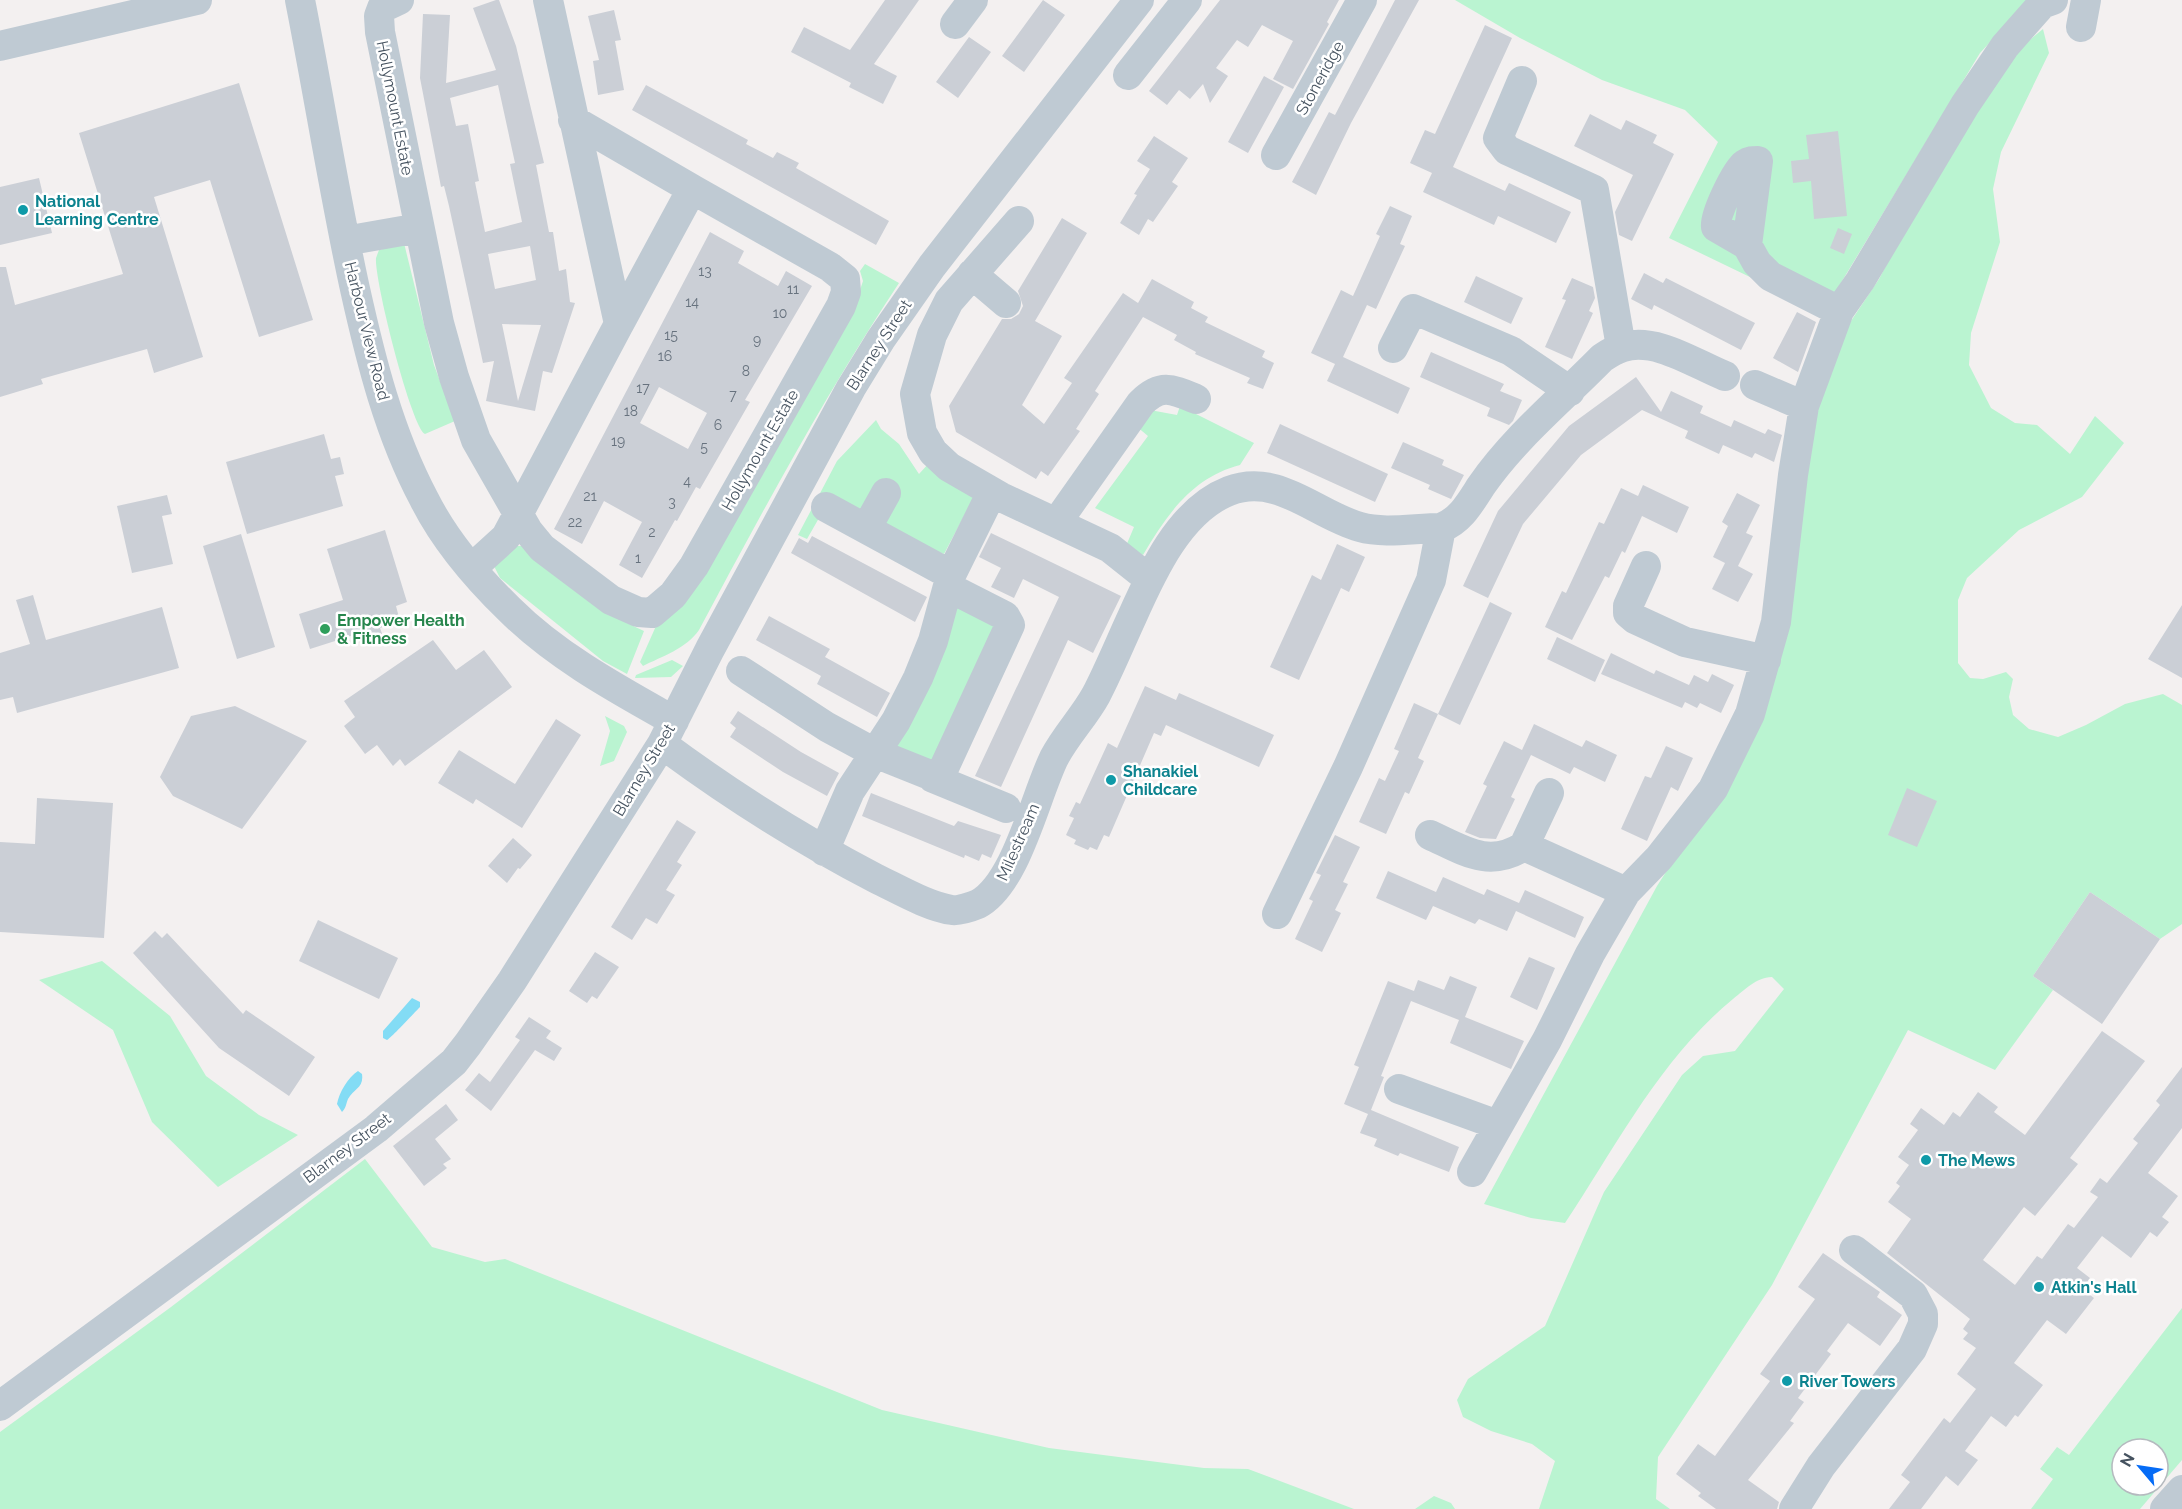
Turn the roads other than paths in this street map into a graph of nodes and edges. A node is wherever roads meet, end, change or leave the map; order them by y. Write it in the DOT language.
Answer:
graph roads {
  1 [pos="197,0"];
  2 [pos="300,0"];
  3 [pos="399,0"];
  4 [pos="548,0"];
  5 [pos="973,0"];
  6 [pos="1139,0"];
  7 [pos="1362,0"];
  8 [pos="2053,0"];
  9 [pos="1182,2"];
  10 [pos="955,24"];
  11 [pos="0,46"];
  12 [pos="1128,75"];
  13 [pos="1522,81"];
  14 [pos="573,120"];
  15 [pos="1276,155"];
  16 [pos="692,189"];
  17 [pos="1019,221"];
  18 [pos="419,228"];
  19 [pos="345,241"];
  20 [pos="1748,245"];
  21 [pos="972,274"];
  22 [pos="1006,303"];
  23 [pos="1839,311"];
  24 [pos="619,324"];
  25 [pos="1621,347"];
  26 [pos="1393,348"];
  27 [pos="1725,376"];
  28 [pos="1755,385"];
  29 [pos="1570,391"];
  30 [pos="1196,399"];
  31 [pos="1804,406"];
  32 [pos="992,492"];
  33 [pos="886,493"];
  34 [pos="826,507"];
  35 [pos="518,513"];
  36 [pos="1058,522"];
  37 [pos="1441,528"];
  38 [pos="867,529"];
  39 [pos="1646,566"];
  40 [pos="472,568"];
  41 [pos="1149,579"];
  42 [pos="950,581"];
  43 [pos="1766,660"];
  44 [pos="741,671"];
  45 [pos="668,732"];
  46 [pos="875,753"];
  47 [pos="933,778"];
  48 [pos="1549,793"];
  49 [pos="1006,808"];
  50 [pos="1430,835"];
  51 [pos="1524,846"];
  52 [pos="824,851"];
  53 [pos="1626,892"];
  54 [pos="1277,914"];
  55 [pos="1399,1089"];
  56 [pos="1498,1125"];
  57 [pos="1472,1172"];
  58 [pos="1854,1250"];
  59 [pos="0,1406"];
  60 [pos="2182,1490"];
  61 [pos="1794,1509"];
  62 [pos="2165,1509"];
  1 -- 11 [label="street"];
  2 -- 19 [label="street, Harbour View Road"];
  3 -- 18 [label="street, Hollymount Estate"];
  4 -- 14 [label="street"];
  5 -- 10 [label="street"];
  6 -- 45 [label="street, Blarney Street"];
  7 -- 15 [label="street, Stoneridge"];
  8 -- 23 [label="street"];
  9 -- 12 [label="street"];
  13 -- 25 [label="street"];
  14 -- 16 [label="street, Hollymount Estate"];
  14 -- 24 [label="street"];
  16 -- 24 [label="street"];
  16 -- 35 [label="street, Hollymount Estate"];
  17 -- 21 [label="street"];
  18 -- 19 [label="street"];
  18 -- 35 [label="street, Hollymount Estate"];
  19 -- 40 [label="street, Harbour View Road"];
  20 -- 23 [label="street"];
  21 -- 22 [label="street"];
  21 -- 32 [label="street"];
  23 -- 31 [label="street"];
  24 -- 35 [label="street"];
  25 -- 27 [label="street"];
  25 -- 29 [label="street"];
  26 -- 29 [label="street"];
  28 -- 31 [label="street"];
  29 -- 37 [label="street"];
  30 -- 36 [label="street"];
  31 -- 43 [label="street"];
  32 -- 36 [label="street"];
  32 -- 42 [label="street"];
  33 -- 38 [label="street"];
  34 -- 38 [label="street"];
  35 -- 40 [label="street"];
  36 -- 41 [label="street"];
  37 -- 41 [label="street, Milestream"];
  37 -- 54 [label="street"];
  38 -- 42 [label="street"];
  39 -- 43 [label="street"];
  40 -- 45 [label="street, Harbour View Road"];
  41 -- 52 [label="street, Milestream"];
  42 -- 46 [label="street"];
  42 -- 47 [label="street"];
  43 -- 53 [label="street"];
  44 -- 46 [label="street"];
  45 -- 52 [label="street, Milestream"];
  45 -- 59 [label="street, Blarney Street"];
  46 -- 47 [label="street"];
  46 -- 52 [label="street"];
  47 -- 49 [label="street"];
  48 -- 51 [label="street"];
  50 -- 51 [label="street"];
  51 -- 53 [label="street"];
  53 -- 56 [label="street"];
  55 -- 56 [label="street"];
  56 -- 57 [label="street"];
  58 -- 61 [label="street"];
  60 -- 62 [label="street"];
}
